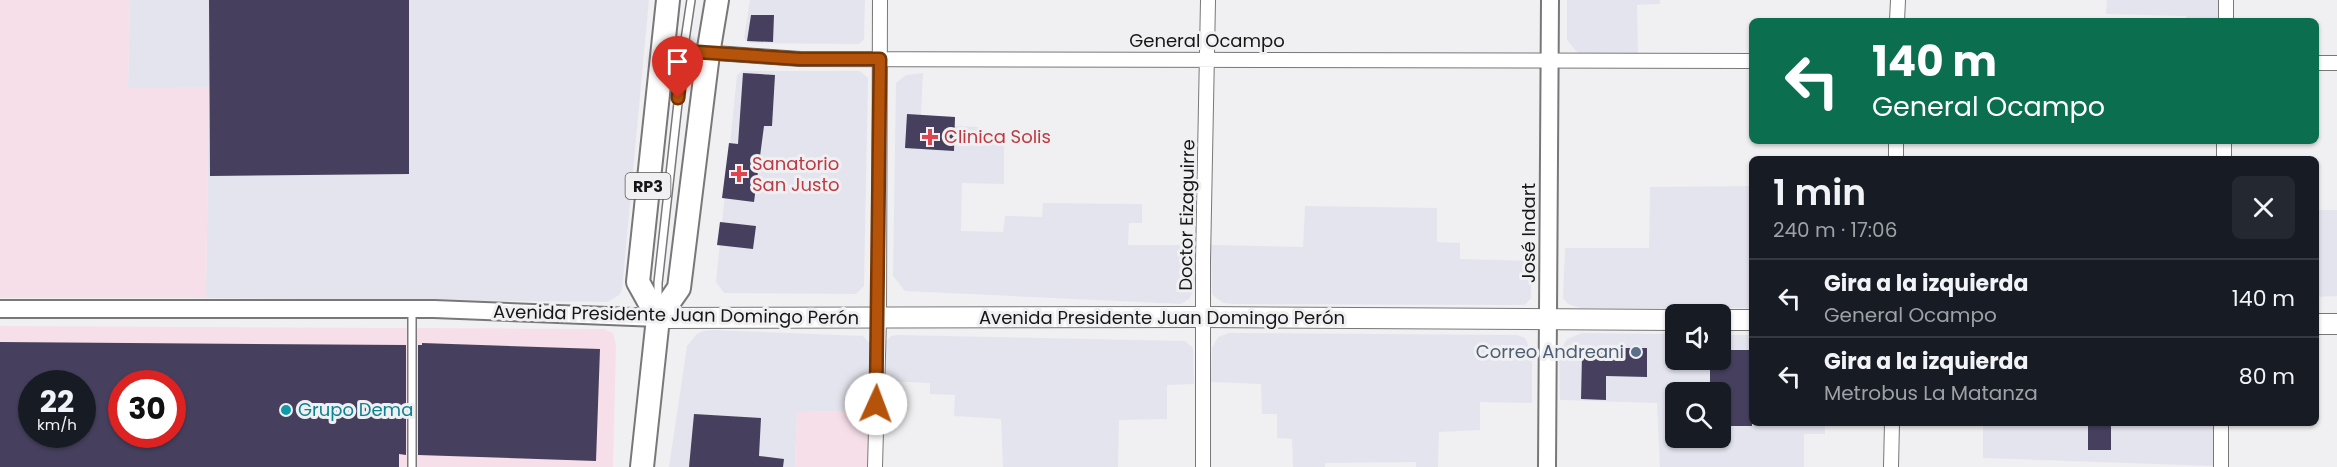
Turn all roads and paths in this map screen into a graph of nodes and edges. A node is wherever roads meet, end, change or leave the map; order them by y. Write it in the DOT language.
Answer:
graph roads {
  1 [pos="668,0"];
  2 [pos="692,0"];
  3 [pos="710,0"];
  4 [pos="717,0"];
  5 [pos="880,0"];
  6 [pos="1208,0"];
  7 [pos="1551,0"];
  8 [pos="1898,0"];
  9 [pos="2226,0"];
  10 [pos="1898,18"];
  11 [pos="2226,18"];
  12 [pos="672,50"];
  13 [pos="708,54"];
  14 [pos="880,59"];
  15 [pos="1207,59"];
  16 [pos="1550,62"];
  17 [pos="1749,62"];
  18 [pos="2319,63"];
  19 [pos="2337,63"];
  20 [pos="0,309"];
  21 [pos="412,309"];
  22 [pos="1204,317"];
  23 [pos="658,318"];
  24 [pos="879,319"];
  25 [pos="1548,320"];
  26 [pos="1665,320"];
  27 [pos="1731,320"];
  28 [pos="1749,320"];
  29 [pos="2319,324"];
  30 [pos="2337,324"];
  31 [pos="1892,426"];
  32 [pos="2221,426"];
  33 [pos="412,467"];
  34 [pos="642,467"];
  35 [pos="874,467"];
  36 [pos="1203,467"];
  37 [pos="1546,467"];
  38 [pos="1891,467"];
  39 [pos="2221,467"];
  1 -- 12 [label="highway, RP3"];
  2 -- 12 [label="lane"];
  3 -- 13 [label="lane"];
  4 -- 13 [label="highway, RP3"];
  5 -- 14 [label="street"];
  6 -- 15 [label="street, Doctor Eizaguirre"];
  7 -- 16 [label="street, José Indart"];
  8 -- 10 [label="street"];
  9 -- 11 [label="street"];
  12 -- 13 [label="street, General Ocampo"];
  12 -- 23 [label="highway, RP3"];
  13 -- 14 [label="street, General Ocampo"];
  13 -- 23 [label="highway, RP3"];
  14 -- 15 [label="street, General Ocampo"];
  14 -- 24 [label="street"];
  15 -- 16 [label="street, General Ocampo"];
  15 -- 22 [label="street, Doctor Eizaguirre"];
  16 -- 17 [label="street, General Ocampo"];
  16 -- 25 [label="street, José Indart"];
  18 -- 19 [label="street"];
  20 -- 21 [label="street, Avenida Presidente Juan Domingo Perón"];
  21 -- 23 [label="street, Avenida Presidente Juan Domingo Perón"];
  21 -- 33 [label="lane"];
  22 -- 24 [label="main road, Avenida Presidente Juan Domingo Perón"];
  22 -- 25 [label="main road, Avenida Presidente Juan Domingo Perón"];
  22 -- 36 [label="street, Doctor Eizaguirre"];
  23 -- 24 [label="main road, Avenida Presidente Juan Domingo Perón"];
  23 -- 34 [label="highway, RP3"];
  24 -- 35 [label="street"];
  25 -- 26 [label="main road, Avenida Presidente Juan Domingo Perón"];
  25 -- 37 [label="street, José Indart"];
  27 -- 28 [label="main road"];
  29 -- 30 [label="main road"];
  31 -- 38 [label="street"];
  32 -- 39 [label="street"];
}
